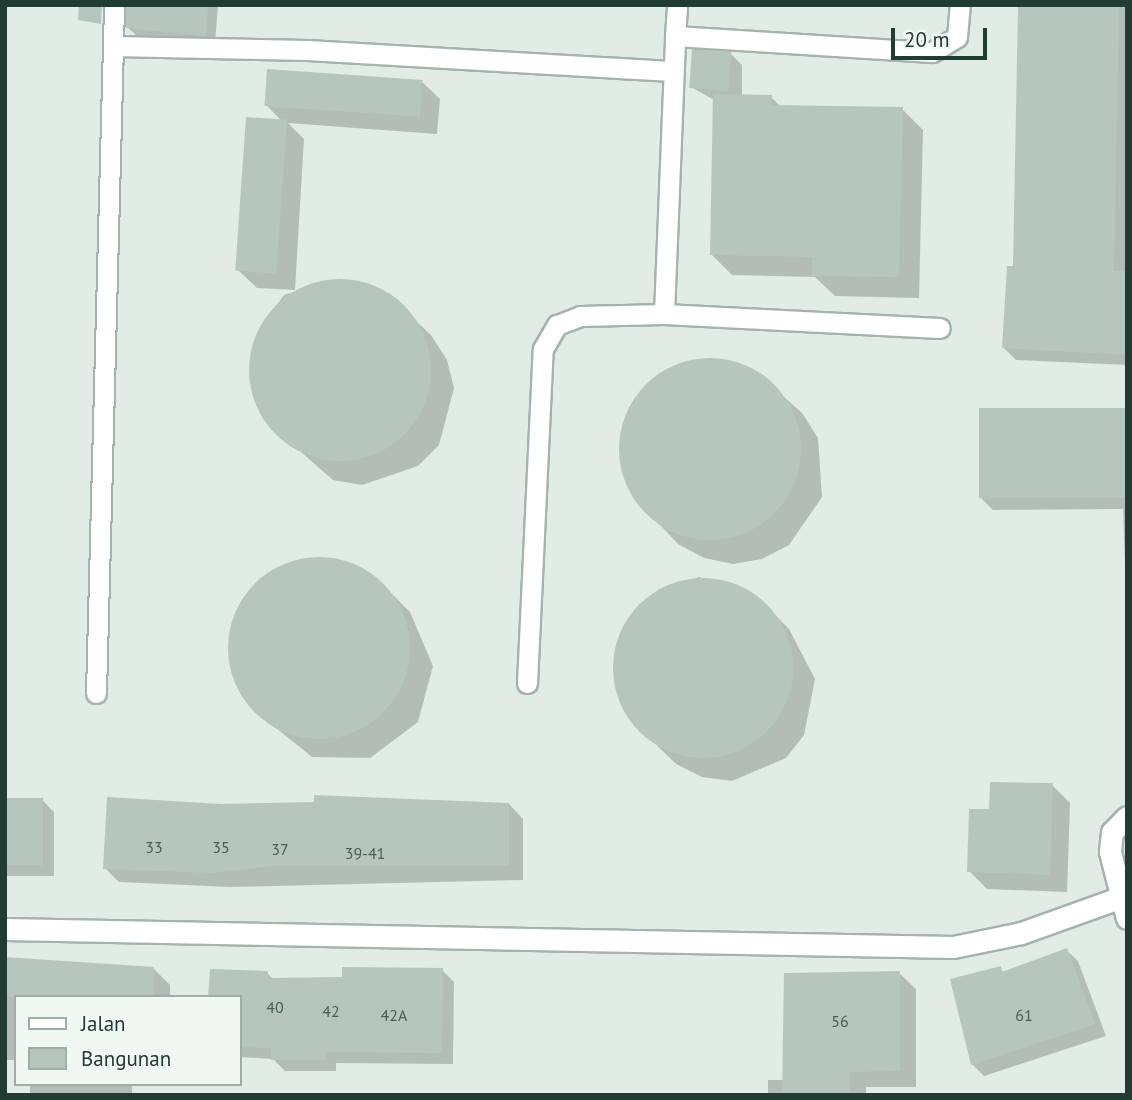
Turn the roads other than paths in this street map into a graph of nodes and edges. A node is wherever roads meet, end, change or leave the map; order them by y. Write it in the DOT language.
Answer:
graph roads {
  1 [pos="114,5"];
  2 [pos="677,5"];
  3 [pos="960,5"];
  4 [pos="675,36"];
  5 [pos="113,46"];
  6 [pos="673,71"];
  7 [pos="664,314"];
  8 [pos="940,328"];
  9 [pos="527,683"];
  10 [pos="96,693"];
  11 [pos="1127,817"];
  12 [pos="1122,896"];
  13 [pos="1127,918"];
  14 [pos="5,929"];
  1 -- 5 [label="lane"];
  2 -- 4 [label="lane"];
  3 -- 4 [label="lane"];
  4 -- 6 [label="lane"];
  5 -- 6 [label="lane"];
  5 -- 10 [label="lane"];
  6 -- 7 [label="lane"];
  7 -- 8 [label="lane"];
  7 -- 9 [label="lane"];
  11 -- 12 [label="street"];
  12 -- 13 [label="street"];
  12 -- 14 [label="street"];
}
